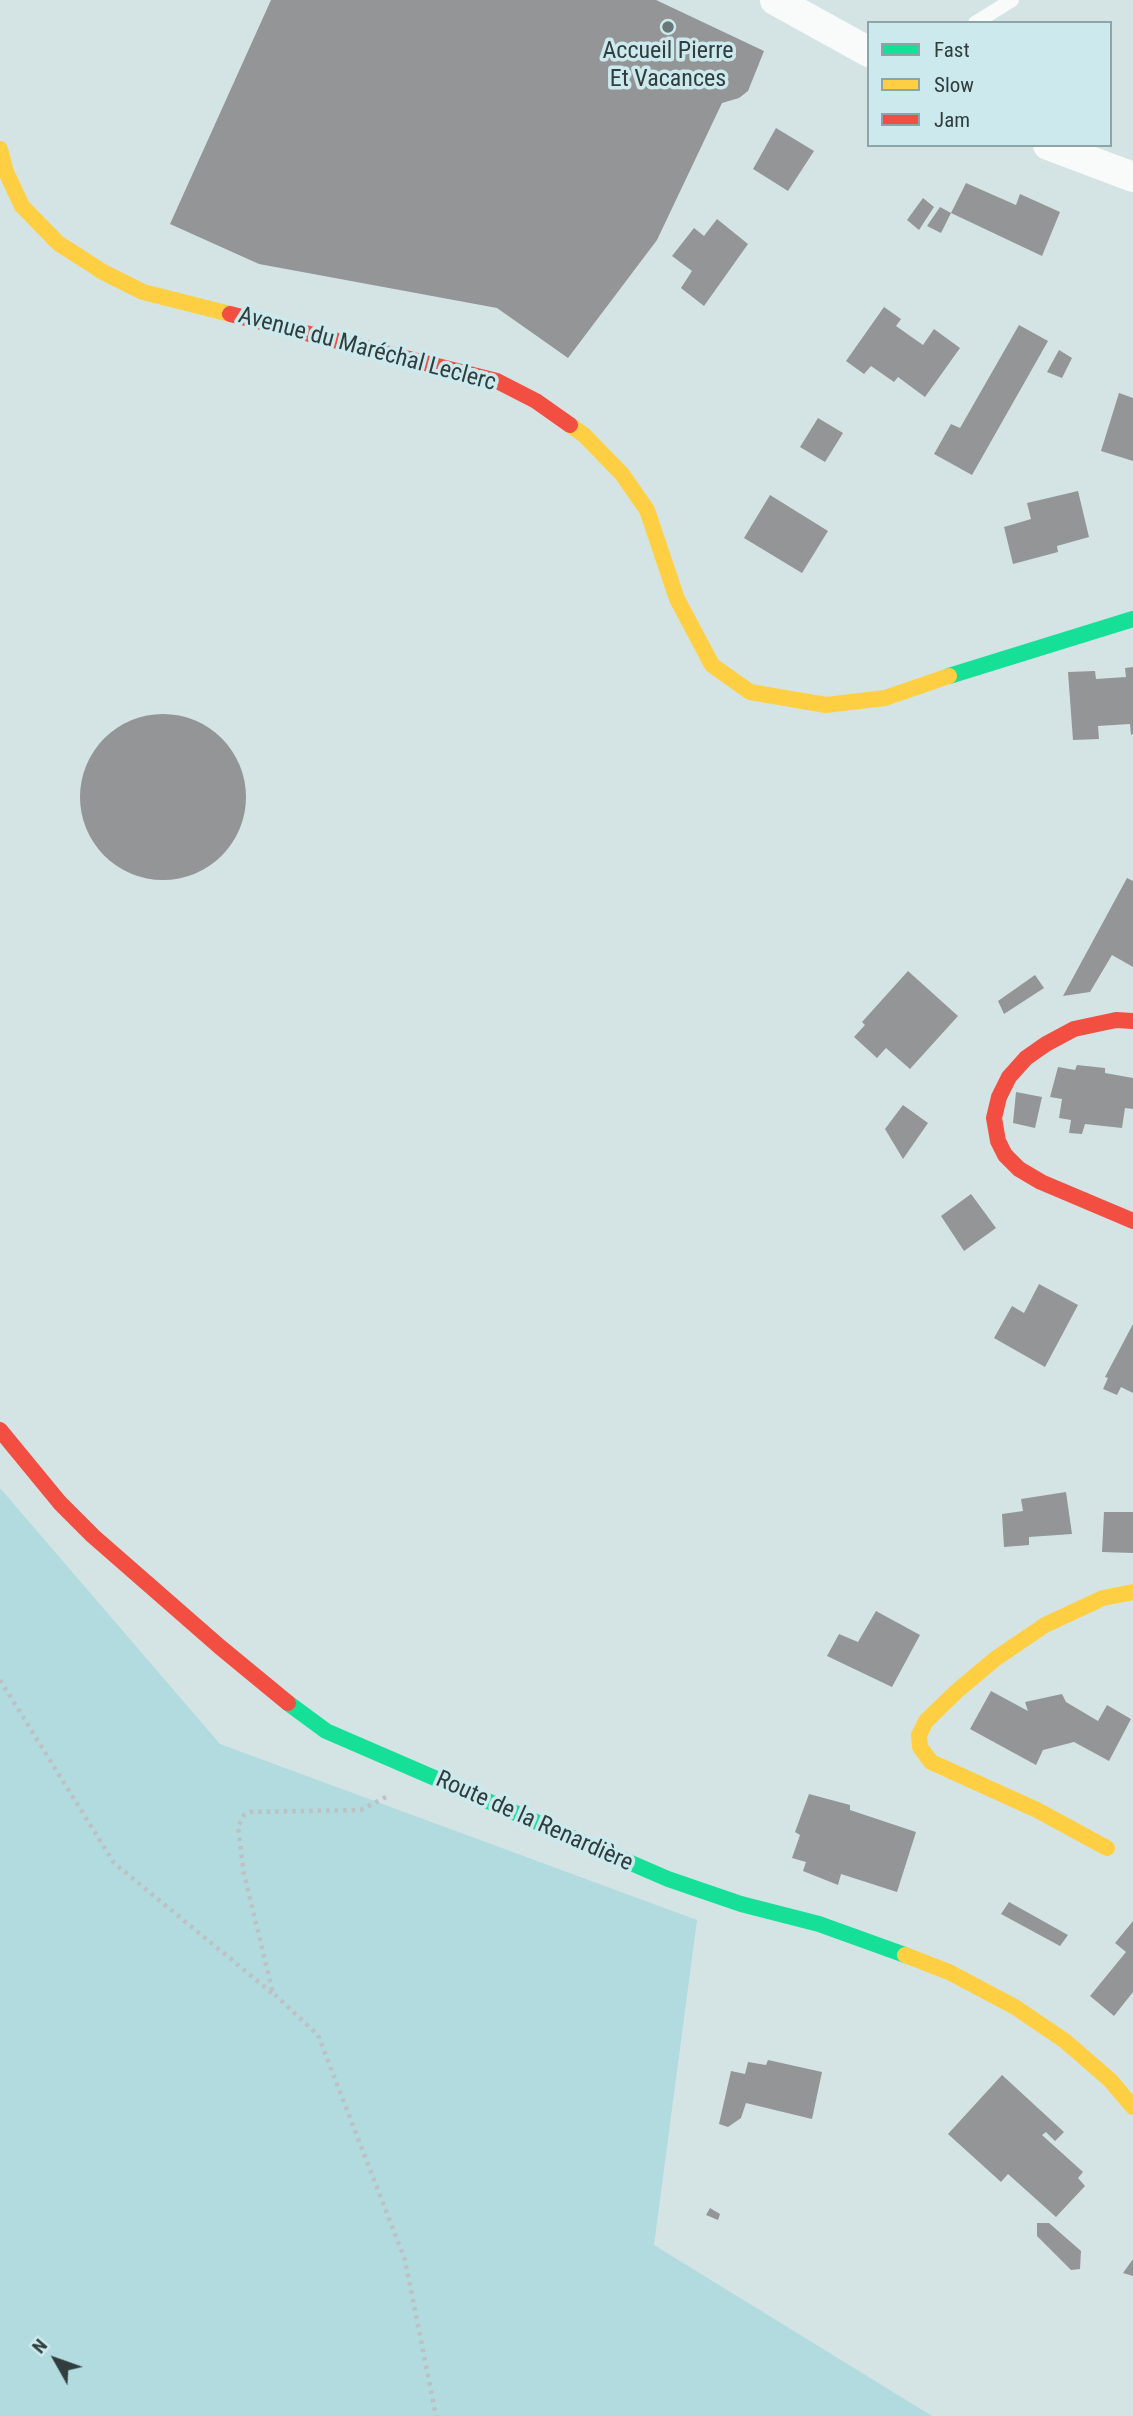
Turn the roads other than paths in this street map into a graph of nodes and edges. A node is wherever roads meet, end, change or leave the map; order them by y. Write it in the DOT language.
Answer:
graph roads {
  1 [pos="775,0"];
  2 [pos="1012,0"];
  3 [pos="978,21"];
  4 [pos="867,51"];
  5 [pos="1053,147"];
  6 [pos="0,149"];
  7 [pos="1133,177"];
  8 [pos="1133,619"];
  9 [pos="1133,1021"];
  10 [pos="1133,1221"];
  11 [pos="0,1430"];
  12 [pos="1133,1592"];
  13 [pos="1107,1848"];
  14 [pos="1133,2107"];
  1 -- 4 [label="street"];
  2 -- 3 [label="lane"];
  5 -- 7 [label="street"];
  6 -- 8 [label="street, Avenue du Maréchal Leclerc"];
  9 -- 10 [label="street"];
  11 -- 14 [label="street, Route de la Renardière"];
  12 -- 13 [label="street"];
}
